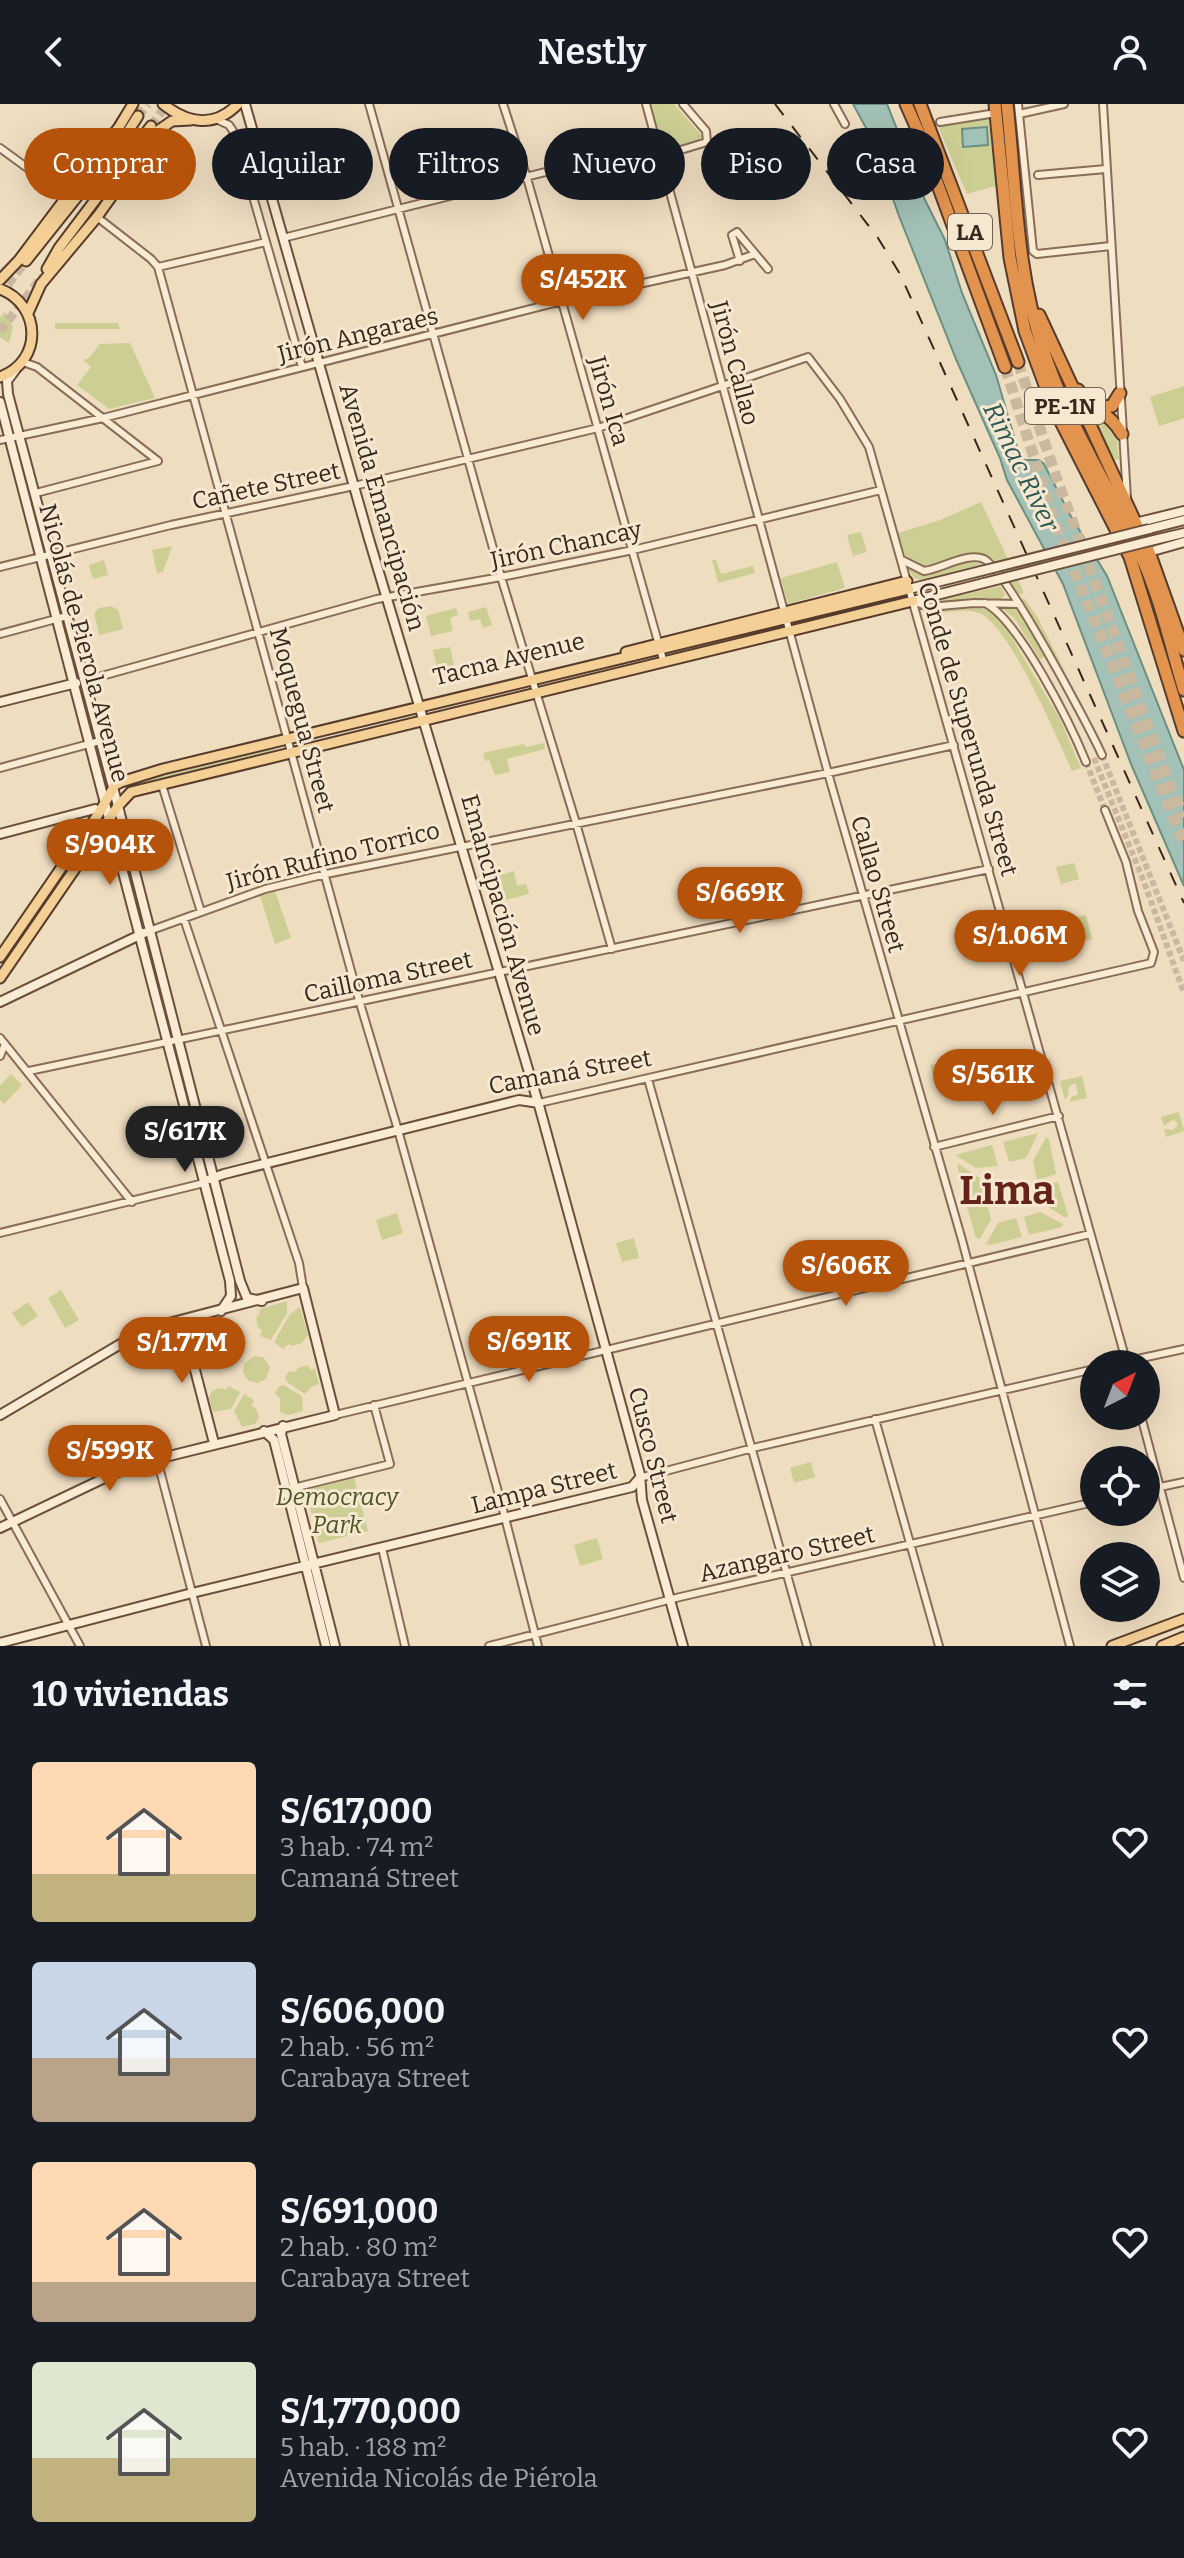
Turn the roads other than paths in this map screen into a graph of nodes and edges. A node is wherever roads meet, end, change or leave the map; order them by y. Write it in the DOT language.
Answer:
graph roads {
  1 [pos="133,104"];
  2 [pos="163,104"];
  3 [pos="238,104"];
  4 [pos="245,104"];
  5 [pos="369,104"];
  6 [pos="503,104"];
  7 [pos="646,104"];
  8 [pos="683,104"];
  9 [pos="834,104"];
  10 [pos="920,104"];
  11 [pos="1007,104"];
  12 [pos="1018,104"];
  13 [pos="1064,104"];
  14 [pos="1103,104"];
  15 [pos="995,108"];
  16 [pos="908,109"];
  17 [pos="1019,114"];
  18 [pos="138,116"];
  19 [pos="216,119"];
  20 [pos="191,120"];
  21 [pos="940,122"];
  22 [pos="845,124"];
  23 [pos="151,126"];
  24 [pos="118,128"];
  25 [pos="511,128"];
  26 [pos="653,128"];
  27 [pos="0,148"];
  28 [pos="685,150"];
  29 [pos="24,165"];
  30 [pos="1106,169"];
  31 [pos="1038,175"];
  32 [pos="528,182"];
  33 [pos="63,200"];
  34 [pos="441,200"];
  35 [pos="672,200"];
  36 [pos="398,211"];
  37 [pos="97,217"];
  38 [pos="283,238"];
  39 [pos="266,242"];
  40 [pos="1111,246"];
  41 [pos="755,254"];
  42 [pos="23,260"];
  43 [pos="740,261"];
  44 [pos="158,267"];
  45 [pos="768,269"];
  46 [pos="691,273"];
  47 [pos="42,279"];
  48 [pos="0,280"];
  49 [pos="1026,285"];
  50 [pos="0,289"];
  51 [pos="562,301"];
  52 [pos="28,313"];
  53 [pos="433,335"];
  54 [pos="808,357"];
  55 [pos="1018,362"];
  56 [pos="320,364"];
  57 [pos="20,365"];
  58 [pos="302,367"];
  59 [pos="1005,367"];
  60 [pos="1066,375"];
  61 [pos="0,377"];
  62 [pos="722,386"];
  63 [pos="1120,393"];
  64 [pos="191,395"];
  65 [pos="0,402"];
  66 [pos="1098,408"];
  67 [pos="103,418"];
  68 [pos="598,428"];
  69 [pos="1122,434"];
  70 [pos="20,436"];
  71 [pos="5,439"];
  72 [pos="468,458"];
  73 [pos="354,486"];
  74 [pos="881,490"];
  75 [pos="36,493"];
  76 [pos="1128,505"];
  77 [pos="1184,511"];
  78 [pos="226,512"];
  79 [pos="759,518"];
  80 [pos="1184,520"];
  81 [pos="1135,523"];
  82 [pos="1184,533"];
  83 [pos="1184,542"];
  84 [pos="1152,546"];
  85 [pos="633,550"];
  86 [pos="46,555"];
  87 [pos="901,559"];
  88 [pos="0,567"];
  89 [pos="501,577"];
  90 [pos="911,586"];
  91 [pos="388,598"];
  92 [pos="913,601"];
  93 [pos="985,603"];
  94 [pos="1018,604"];
  95 [pos="786,615"];
  96 [pos="67,616"];
  97 [pos="56,618"];
  98 [pos="790,631"];
  99 [pos="259,633"];
  100 [pos="0,634"];
  101 [pos="659,647"];
  102 [pos="1184,650"];
  103 [pos="1051,660"];
  104 [pos="664,663"];
  105 [pos="1037,667"];
  106 [pos="533,677"];
  107 [pos="84,681"];
  108 [pos="73,684"];
  109 [pos="1184,690"];
  110 [pos="538,696"];
  111 [pos="0,702"];
  112 [pos="419,704"];
  113 [pos="424,721"];
  114 [pos="1184,731"];
  115 [pos="1074,732"];
  116 [pos="1091,732"];
  117 [pos="288,737"];
  118 [pos="100,741"];
  119 [pos="89,743"];
  120 [pos="954,745"];
  121 [pos="292,753"];
  122 [pos="1102,755"];
  123 [pos="1086,762"];
  124 [pos="0,768"];
  125 [pos="828,773"];
  126 [pos="162,785"];
  127 [pos="112,786"];
  128 [pos="104,800"];
  129 [pos="118,806"];
  130 [pos="95,809"];
  131 [pos="1105,810"];
  132 [pos="109,821"];
  133 [pos="576,823"];
  134 [pos="0,834"];
  135 [pos="461,845"];
  136 [pos="989,869"];
  137 [pos="326,874"];
  138 [pos="863,896"];
  139 [pos="201,912"];
  140 [pos="184,919"];
  141 [pos="149,931"];
  142 [pos="139,935"];
  143 [pos="0,948"];
  144 [pos="612,949"];
  145 [pos="0,957"];
  146 [pos="498,972"];
  147 [pos="0,978"];
  148 [pos="1024,993"];
  149 [pos="359,1000"];
  150 [pos="0,1002"];
  151 [pos="899,1022"];
  152 [pos="221,1031"];
  153 [pos="2,1041"];
  154 [pos="179,1041"];
  155 [pos="169,1044"];
  156 [pos="0,1056"];
  157 [pos="29,1071"];
  158 [pos="648,1079"];
  159 [pos="539,1103"];
  160 [pos="1059,1116"];
  161 [pos="398,1130"];
  162 [pos="934,1147"];
  163 [pos="266,1164"];
  164 [pos="213,1178"];
  165 [pos="204,1183"];
  166 [pos="132,1202"];
  167 [pos="572,1227"];
  168 [pos="0,1233"];
  169 [pos="1090,1234"];
  170 [pos="969,1263"];
  171 [pos="303,1288"];
  172 [pos="262,1301"];
  173 [pos="221,1311"];
  174 [pos="182,1320"];
  175 [pos="716,1324"];
  176 [pos="1184,1349"];
  177 [pos="605,1350"];
  178 [pos="1122,1350"];
  179 [pos="1160,1355"];
  180 [pos="1080,1372"];
  181 [pos="468,1383"];
  182 [pos="1002,1390"];
  183 [pos="374,1405"];
  184 [pos="0,1415"];
  185 [pos="335,1415"];
  186 [pos="875,1419"];
  187 [pos="283,1426"];
  188 [pos="263,1431"];
  189 [pos="214,1443"];
  190 [pos="753,1448"];
  191 [pos="157,1459"];
  192 [pos="639,1478"];
  193 [pos="1184,1482"];
  194 [pos="1160,1487"];
  195 [pos="291,1489"];
  196 [pos="1160,1491"];
  197 [pos="0,1499"];
  198 [pos="1080,1505"];
  199 [pos="1035,1516"];
  200 [pos="505,1518"];
  201 [pos="11,1522"];
  202 [pos="0,1528"];
  203 [pos="909,1545"];
  204 [pos="382,1548"];
  205 [pos="309,1565"];
  206 [pos="788,1571"];
  207 [pos="1184,1578"];
  208 [pos="192,1593"];
  209 [pos="669,1599"];
  210 [pos="1184,1619"];
  211 [pos="69,1625"];
  212 [pos="535,1635"];
  213 [pos="1184,1637"];
  214 [pos="0,1643"];
  215 [pos="80,1646"];
  216 [pos="206,1646"];
  217 [pos="326,1646"];
  218 [pos="335,1646"];
  219 [pos="405,1646"];
  220 [pos="489,1646"];
  221 [pos="538,1646"];
  222 [pos="683,1646"];
  223 [pos="807,1646"];
  224 [pos="939,1646"];
  225 [pos="1070,1646"];
  226 [pos="1112,1646"];
  227 [pos="1162,1646"];
  1 -- 24 [label="main road"];
  2 -- 20 [label="main road"];
  3 -- 19 [label="main road"];
  4 -- 38 [label="main road"];
  5 -- 36 [label="street"];
  6 -- 25 [label="street, Jirón Ica"];
  7 -- 26 [label="street, Jirón Callao"];
  8 -- 28 [label="street"];
  9 -- 22 [label="street"];
  10 -- 55 [label="highway, LA"];
  11 -- 49 [label="highway, PE-1N"];
  12 -- 17 [label="street"];
  13 -- 17 [label="street"];
  14 -- 30 [label="street"];
  15 -- 21 [label="street"];
  15 -- 114 [label="highway, PE-1N"];
  16 -- 59 [label="highway, LA"];
  17 -- 40 [label="street"];
  18 -- 42 [label="main road"];
  19 -- 20 [label="main road"];
  19 -- 39 [label="street"];
  20 -- 37 [label="main road"];
  23 -- 47 [label="main road"];
  27 -- 29 [label="street"];
  30 -- 31 [label="street"];
  30 -- 40 [label="street"];
  32 -- 51 [label="street, Jirón Ica"];
  33 -- 42 [label="main road"];
  34 -- 36 [label="street"];
  35 -- 46 [label="street, Jirón Callao"];
  36 -- 38 [label="street"];
  36 -- 53 [label="street"];
  37 -- 44 [label="street"];
  37 -- 47 [label="main road"];
  38 -- 56 [label="main road"];
  39 -- 44 [label="street"];
  39 -- 58 [label="street"];
  40 -- 63 [label="street"];
  41 -- 43 [label="street, Jirón Angaraes"];
  41 -- 43 [label="street"];
  41 -- 45 [label="street"];
  42 -- 48 [label="main road"];
  43 -- 46 [label="street, Jirón Angaraes"];
  44 -- 64 [label="street, Moquegua Street"];
  46 -- 51 [label="street, Jirón Angaraes"];
  46 -- 62 [label="street, Jirón Callao"];
  47 -- 52 [label="main road"];
  49 -- 60 [label="highway"];
  49 -- 109 [label="highway, PE-1N"];
  50 -- 52 [label="main road"];
  51 -- 53 [label="street, Jirón Angaraes"];
  51 -- 68 [label="street, Jirón Ica"];
  52 -- 57 [label="main road"];
  53 -- 56 [label="street, Jirón Angaraes"];
  53 -- 72 [label="street"];
  54 -- 62 [label="street, Cañete Street"];
  54 -- 74 [label="street, Conde de Superunda Street"];
  56 -- 58 [label="street, Jirón Angaraes"];
  56 -- 73 [label="main road, Avenida Emancipación"];
  57 -- 61 [label="main road"];
  57 -- 67 [label="street"];
  57 -- 70 [label="main road, Nicolás de Pierola Avenue"];
  58 -- 64 [label="street, Jirón Angaraes"];
  60 -- 66 [label="highway"];
  60 -- 76 [label="highway"];
  62 -- 68 [label="street, Cañete Street"];
  62 -- 79 [label="street, Jirón Callao"];
  63 -- 66 [label="highway"];
  63 -- 69 [label="street"];
  64 -- 67 [label="street, Jirón Angaraes"];
  64 -- 78 [label="street, Moquegua Street"];
  65 -- 71 [label="main road, Nicolás de Pierola Avenue"];
  66 -- 69 [label="highway"];
  67 -- 70 [label="street, Jirón Angaraes"];
  67 -- 75 [label="street"];
  68 -- 72 [label="street, Cañete Street"];
  68 -- 85 [label="street, Jirón Ica"];
  69 -- 76 [label="street"];
  70 -- 71 [label="street, Jirón Angaraes"];
  70 -- 75 [label="main road, Nicolás de Pierola Avenue"];
  71 -- 86 [label="main road, Nicolás de Pierola Avenue"];
  72 -- 73 [label="street, Cañete Street"];
  72 -- 89 [label="street"];
  73 -- 78 [label="street, Cañete Street"];
  73 -- 91 [label="main road, Avenida Emancipación"];
  74 -- 79 [label="street, Jirón Chancay"];
  74 -- 87 [label="street, Conde de Superunda Street"];
  75 -- 86 [label="main road, Nicolás de Pierola Avenue"];
  76 -- 81 [label="highway"];
  77 -- 81 [label="main road"];
  78 -- 86 [label="street, Cañete Street"];
  78 -- 99 [label="street, Moquegua Street"];
  79 -- 85 [label="street, Jirón Chancay"];
  79 -- 95 [label="street, Jirón Callao"];
  80 -- 90 [label="main road, bridge"];
  81 -- 84 [label="highway"];
  82 -- 84 [label="main road"];
  83 -- 84 [label="main road"];
  84 -- 92 [label="main road, bridge"];
  84 -- 102 [label="highway"];
  85 -- 89 [label="street, Jirón Chancay"];
  85 -- 101 [label="street, Jirón Ica"];
  86 -- 88 [label="street, Cañete Street"];
  86 -- 96 [label="main road, Nicolás de Pierola Avenue"];
  86 -- 97 [label="main road, Nicolás de Pierola Avenue"];
  87 -- 90 [label="street, Conde de Superunda Street"];
  87 -- 94 [label="street"];
  89 -- 91 [label="street, Jirón Chancay"];
  89 -- 106 [label="street"];
  90 -- 92 [label="street, Conde de Superunda Street"];
  90 -- 95 [label="main road, Tacna Avenue"];
  91 -- 99 [label="street, Jirón Chancay"];
  91 -- 112 [label="main road, Avenida Emancipación"];
  92 -- 93 [label="street"];
  92 -- 98 [label="main road, Tacna Avenue"];
  92 -- 120 [label="street, Conde de Superunda Street"];
  93 -- 94 [label="street"];
  93 -- 105 [label="street"];
  94 -- 103 [label="street"];
  95 -- 98 [label="street, Jirón Callao"];
  95 -- 101 [label="main road, Tacna Avenue"];
  96 -- 97 [label="street"];
  96 -- 107 [label="main road, Nicolás de Pierola Avenue"];
  97 -- 100 [label="street"];
  97 -- 108 [label="main road, Nicolás de Pierola Avenue"];
  98 -- 104 [label="main road, Tacna Avenue"];
  98 -- 125 [label="street, Callao Street"];
  99 -- 107 [label="street, Jirón Chancay"];
  99 -- 117 [label="street, Moquegua Street"];
  101 -- 104 [label="street, Jirón Ica"];
  101 -- 106 [label="main road, Tacna Avenue"];
  103 -- 105 [label="street"];
  103 -- 116 [label="street"];
  104 -- 110 [label="main road, Tacna Avenue"];
  105 -- 115 [label="street"];
  106 -- 110 [label="street"];
  106 -- 112 [label="main road, Tacna Avenue"];
  107 -- 108 [label="main road"];
  107 -- 118 [label="main road, Nicolás de Pierola Avenue"];
  108 -- 111 [label="main road"];
  108 -- 119 [label="main road, Nicolás de Pierola Avenue"];
  110 -- 113 [label="main road, Tacna Avenue"];
  110 -- 133 [label="street"];
  112 -- 113 [label="main road, Emancipación Avenue"];
  112 -- 117 [label="main road, Tacna Avenue"];
  113 -- 121 [label="main road, Tacna Avenue"];
  113 -- 135 [label="main road, Emancipación Avenue"];
  115 -- 116 [label="street"];
  115 -- 123 [label="street"];
  116 -- 122 [label="street"];
  117 -- 121 [label="street, Moquegua Street"];
  117 -- 127 [label="main road, Tacna Avenue"];
  118 -- 119 [label="street"];
  118 -- 127 [label="main road, Nicolás de Pierola Avenue"];
  119 -- 124 [label="street"];
  119 -- 128 [label="main road, Nicolás de Pierola Avenue"];
  120 -- 125 [label="street, Jirón Rufino Torrico"];
  120 -- 136 [label="street, Conde de Superunda Street"];
  121 -- 126 [label="main road, Tacna Avenue"];
  121 -- 137 [label="street, Moquegua Street"];
  125 -- 133 [label="street, Jirón Rufino Torrico"];
  125 -- 138 [label="street, Callao Street"];
  126 -- 129 [label="main road, Tacna Avenue"];
  126 -- 139 [label="street"];
  127 -- 128 [label="main road"];
  127 -- 129 [label="main road, Nicolás de Pierola Avenue"];
  128 -- 130 [label="main road"];
  128 -- 132 [label="main road, Nicolás de Pierola Avenue"];
  128 -- 145 [label="main road"];
  129 -- 132 [label="main road"];
  129 -- 141 [label="main road, Nicolás de Pierola Avenue"];
  130 -- 134 [label="main road"];
  130 -- 143 [label="main road"];
  131 -- 148 [label="street, Camaná Street"];
  132 -- 142 [label="main road, Nicolás de Pierola Avenue"];
  132 -- 147 [label="main road"];
  133 -- 135 [label="street, Jirón Rufino Torrico"];
  133 -- 144 [label="street"];
  135 -- 137 [label="street, Jirón Rufino Torrico"];
  135 -- 146 [label="main road, Emancipación Avenue"];
  136 -- 138 [label="street, Cailloma Street"];
  136 -- 148 [label="street, Conde de Superunda Street"];
  137 -- 139 [label="street, Jirón Rufino Torrico"];
  137 -- 149 [label="street, Moquegua Street"];
  138 -- 144 [label="street, Cailloma Street"];
  138 -- 151 [label="street, Callao Street"];
  139 -- 140 [label="street, Jirón Rufino Torrico"];
  140 -- 141 [label="street, Jirón Rufino Torrico"];
  140 -- 152 [label="street"];
  141 -- 142 [label="main road, Jirón Rufino Torrico"];
  141 -- 154 [label="main road, Nicolás de Pierola Avenue"];
  142 -- 150 [label="main road, Jirón Rufino Torrico"];
  142 -- 155 [label="main road, Nicolás de Pierola Avenue"];
  144 -- 146 [label="street, Cailloma Street"];
  146 -- 149 [label="street, Cailloma Street"];
  146 -- 159 [label="main road, Emancipación Avenue"];
  148 -- 151 [label="street, Camaná Street"];
  148 -- 160 [label="street, Conde de Superunda Street"];
  149 -- 152 [label="street, Cailloma Street"];
  149 -- 161 [label="street, Moquegua Street"];
  151 -- 158 [label="street, Camaná Street"];
  151 -- 162 [label="street, Callao Street"];
  152 -- 154 [label="street, Cailloma Street"];
  152 -- 163 [label="street"];
  153 -- 156 [label="street"];
  153 -- 157 [label="street"];
  154 -- 155 [label="street, Cailloma Street"];
  154 -- 164 [label="main road, Nicolás de Pierola Avenue"];
  155 -- 157 [label="street, Cailloma Street"];
  155 -- 165 [label="main road, Nicolás de Pierola Avenue"];
  157 -- 166 [label="street"];
  158 -- 159 [label="street, Camaná Street"];
  158 -- 175 [label="street"];
  159 -- 161 [label="main road, Camaná Street"];
  159 -- 167 [label="main road, Emancipación Avenue"];
  160 -- 162 [label="street"];
  160 -- 169 [label="street, Conde de Superunda Street"];
  161 -- 163 [label="main road, Camaná Street"];
  161 -- 181 [label="street, Moquegua Street"];
  162 -- 170 [label="street, Callao Street"];
  163 -- 164 [label="main road, Camaná Street"];
  163 -- 171 [label="street"];
  164 -- 165 [label="main road, Camaná Street"];
  164 -- 172 [label="main road, Nicolás de Pierola Avenue"];
  165 -- 166 [label="street, Camaná Street"];
  165 -- 173 [label="main road, Nicolás de Pierola Avenue"];
  166 -- 168 [label="street, Camaná Street"];
  167 -- 177 [label="main road, Cusco Street"];
  169 -- 170 [label="street"];
  169 -- 178 [label="street, Conde de Superunda Street"];
  170 -- 175 [label="street"];
  170 -- 182 [label="street, Callao Street"];
  171 -- 172 [label="main road"];
  171 -- 185 [label="main road"];
  172 -- 173 [label="main road"];
  173 -- 174 [label="main road"];
  174 -- 184 [label="main road"];
  174 -- 189 [label="main road"];
  175 -- 177 [label="street"];
  175 -- 190 [label="street"];
  176 -- 179 [label="street"];
  177 -- 181 [label="street"];
  177 -- 192 [label="main road, Cusco Street"];
  180 -- 182 [label="street, Lampa Street"];
  181 -- 183 [label="street"];
  181 -- 200 [label="street, Moquegua Street"];
  182 -- 186 [label="street, Lampa Street"];
  182 -- 199 [label="street, Callao Street"];
  183 -- 185 [label="street"];
  183 -- 195 [label="street"];
  185 -- 187 [label="main road"];
  186 -- 190 [label="street, Lampa Street"];
  186 -- 203 [label="street"];
  187 -- 188 [label="main road"];
  187 -- 195 [label="main road"];
  188 -- 189 [label="main road"];
  188 -- 195 [label="main road"];
  189 -- 191 [label="main road"];
  190 -- 192 [label="street, Lampa Street"];
  190 -- 206 [label="street"];
  191 -- 201 [label="main road"];
  191 -- 208 [label="street"];
  192 -- 200 [label="main road, Lampa Street"];
  192 -- 209 [label="main road, Cusco Street"];
  193 -- 194 [label="street"];
  195 -- 205 [label="main road"];
  196 -- 207 [label="street"];
  197 -- 201 [label="street"];
  198 -- 199 [label="street, Azangaro Street"];
  199 -- 203 [label="street, Azangaro Street"];
  199 -- 225 [label="street, Callao Street"];
  200 -- 204 [label="main road, Lampa Street"];
  200 -- 212 [label="street, Moquegua Street"];
  201 -- 202 [label="main road"];
  201 -- 211 [label="street"];
  203 -- 206 [label="street, Azangaro Street"];
  203 -- 224 [label="street"];
  204 -- 205 [label="main road, Lampa Street"];
  204 -- 219 [label="street"];
  205 -- 208 [label="main road, Lampa Street"];
  205 -- 217 [label="main road"];
  205 -- 218 [label="main road"];
  206 -- 209 [label="street, Azangaro Street"];
  206 -- 223 [label="street"];
  208 -- 211 [label="main road, Lampa Street"];
  208 -- 216 [label="street"];
  209 -- 212 [label="street, Azangaro Street"];
  209 -- 222 [label="main road, Cusco Street"];
  210 -- 226 [label="main road"];
  211 -- 214 [label="main road, Lampa Street"];
  211 -- 215 [label="street"];
  212 -- 220 [label="street, Azangaro Street"];
  212 -- 221 [label="street, Moquegua Street"];
  213 -- 227 [label="main road"];
}
